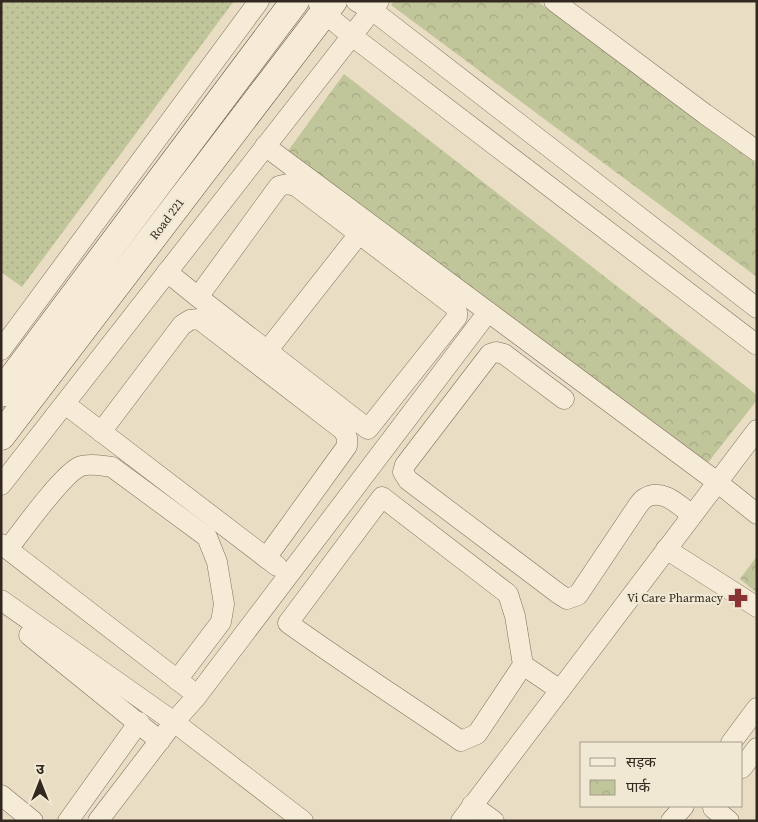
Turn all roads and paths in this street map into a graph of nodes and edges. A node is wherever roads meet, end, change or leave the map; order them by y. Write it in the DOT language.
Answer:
graph roads {
  1 [pos="259,1"];
  2 [pos="295,1"];
  3 [pos="554,1"];
  4 [pos="369,4"];
  5 [pos="325,5"];
  6 [pos="352,36"];
  7 [pos="265,146"];
  8 [pos="757,151"];
  9 [pos="359,234"];
  10 [pos="167,272"];
  11 [pos="198,297"];
  12 [pos="757,308"];
  13 [pos="488,312"];
  14 [pos="757,345"];
  15 [pos="1,350"];
  16 [pos="267,351"];
  17 [pos="1,393"];
  18 [pos="564,398"];
  19 [pos="64,404"];
  20 [pos="368,429"];
  21 [pos="757,430"];
  22 [pos="101,432"];
  23 [pos="1,436"];
  24 [pos="389,442"];
  25 [pos="717,482"];
  26 [pos="1,485"];
  27 [pos="757,514"];
  28 [pos="692,515"];
  29 [pos="4,547"];
  30 [pos="666,550"];
  31 [pos="266,558"];
  32 [pos="289,575"];
  33 [pos="1,600"];
  34 [pos="757,607"];
  35 [pos="1,613"];
  36 [pos="523,665"];
  37 [pos="177,680"];
  38 [pos="560,690"];
  39 [pos="197,696"];
  40 [pos="757,708"];
  41 [pos="139,722"];
  42 [pos="174,722"];
  43 [pos="160,741"];
  44 [pos="732,742"];
  45 [pos="757,748"];
  46 [pos="743,767"];
  47 [pos="1,795"];
  48 [pos="683,807"];
  49 [pos="710,811"];
  50 [pos="467,813"];
  51 [pos="33,821"];
  52 [pos="68,821"];
  53 [pos="98,821"];
  54 [pos="302,821"];
  55 [pos="494,821"];
  56 [pos="671,821"];
  57 [pos="729,821"];
  1 -- 15 [label="street"];
  2 -- 17 [label="main road"];
  3 -- 8 [label="street"];
  4 -- 6 [label="street"];
  4 -- 12 [label="street"];
  5 -- 6 [label="street"];
  5 -- 23 [label="main road, Road 221"];
  6 -- 7 [label="street"];
  6 -- 14 [label="street"];
  7 -- 10 [label="street"];
  7 -- 13 [label="street"];
  9 -- 11 [label="street"];
  9 -- 16 [label="street"];
  9 -- 20 [label="street"];
  10 -- 11 [label="street"];
  10 -- 19 [label="street"];
  11 -- 16 [label="street"];
  13 -- 24 [label="street"];
  13 -- 25 [label="street"];
  16 -- 20 [label="street"];
  18 -- 28 [label="street"];
  19 -- 22 [label="street"];
  19 -- 26 [label="street"];
  20 -- 24 [label="street"];
  21 -- 25 [label="street"];
  22 -- 31 [label="street"];
  22 -- 31 [label="street"];
  24 -- 32 [label="street"];
  25 -- 27 [label="street"];
  25 -- 28 [label="street"];
  28 -- 30 [label="street"];
  29 -- 37 [label="street"];
  29 -- 37 [label="street"];
  30 -- 34 [label="street"];
  30 -- 38 [label="street"];
  31 -- 32 [label="street"];
  32 -- 39 [label="street"];
  33 -- 42 [label="street"];
  35 -- 41 [label="street"];
  36 -- 36 [label="street"];
  36 -- 38 [label="street"];
  37 -- 39 [label="street"];
  38 -- 50 [label="street"];
  39 -- 42 [label="street"];
  40 -- 44 [label="street"];
  41 -- 43 [label="street"];
  41 -- 52 [label="street"];
  42 -- 43 [label="street"];
  42 -- 54 [label="street"];
  43 -- 53 [label="street"];
  45 -- 46 [label="street"];
  47 -- 51 [label="street"];
  48 -- 56 [label="street"];
  49 -- 57 [label="street"];
  50 -- 55 [label="street"];
}
